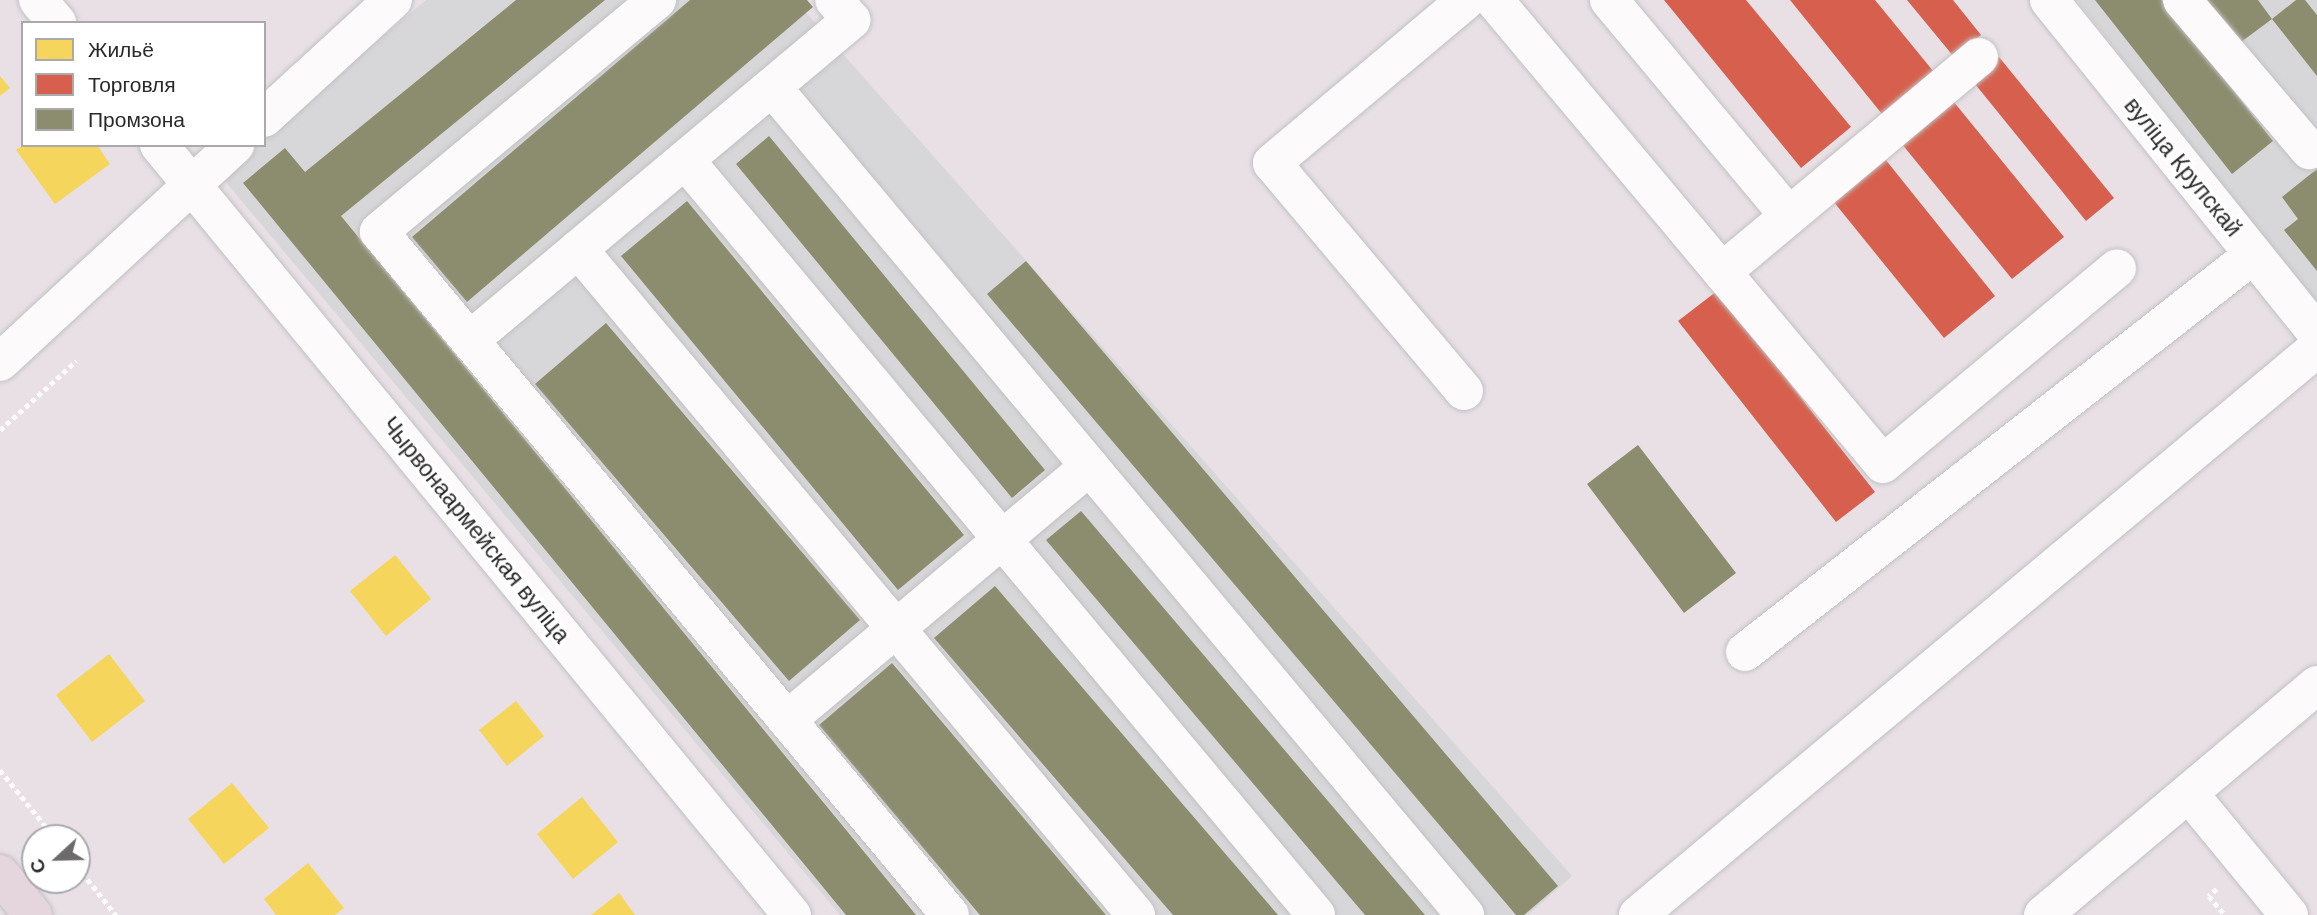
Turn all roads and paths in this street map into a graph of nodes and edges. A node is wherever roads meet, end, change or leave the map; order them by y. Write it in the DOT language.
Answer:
graph roads {
  1 [pos="38,0"];
  2 [pos="393,0"];
  3 [pos="657,0"];
  4 [pos="834,0"];
  5 [pos="1466,0"];
  6 [pos="1494,0"];
  7 [pos="1609,0"];
  8 [pos="2049,0"];
  9 [pos="2182,0"];
  10 [pos="55,21"];
  11 [pos="1979,57"];
  12 [pos="772,87"];
  13 [pos="266,116"];
  14 [pos="161,147"];
  15 [pos="233,147"];
  16 [pos="2309,150"];
  17 [pos="685,160"];
  18 [pos="192,185"];
  19 [pos="1789,216"];
  20 [pos="578,249"];
  21 [pos="2253,255"];
  22 [pos="2117,268"];
  23 [pos="1722,272"];
  24 [pos="2317,333"];
  25 [pos="470,340"];
  26 [pos="2317,348"];
  27 [pos="76,361"];
  28 [pos="0,362"];
  29 [pos="1464,391"];
  30 [pos="0,430"];
  31 [pos="1090,466"];
  32 [pos="1002,539"];
  33 [pos="896,628"];
  34 [pos="1745,652"];
  35 [pos="2317,685"];
  36 [pos="787,720"];
  37 [pos="0,770"];
  38 [pos="2191,796"];
  39 [pos="44,824"];
  40 [pos="0,874"];
  41 [pos="91,884"];
  42 [pos="33,915"];
  43 [pos="116,915"];
  44 [pos="792,915"];
  45 [pos="950,915"];
  46 [pos="1136,915"];
  47 [pos="1316,915"];
  48 [pos="1465,915"];
  49 [pos="1638,915"];
  50 [pos="2043,915"];
  51 [pos="2289,915"];
  1 -- 10 [label="street"];
  2 -- 13 [label="street"];
  3 -- 25 [label="street"];
  4 -- 12 [label="street"];
  5 -- 29 [label="street"];
  6 -- 23 [label="street"];
  7 -- 19 [label="street"];
  8 -- 21 [label="street, вуліца Крупскай"];
  9 -- 16 [label="street"];
  11 -- 19 [label="street"];
  12 -- 17 [label="street"];
  12 -- 31 [label="street"];
  14 -- 18 [label="street, Чырвонаармейская вуліца"];
  15 -- 18 [label="street"];
  17 -- 20 [label="street"];
  17 -- 32 [label="street"];
  18 -- 28 [label="street"];
  18 -- 44 [label="street, Чырвонаармейская вуліца"];
  19 -- 23 [label="street"];
  20 -- 25 [label="street"];
  20 -- 33 [label="street"];
  21 -- 24 [label="street, вуліца Крупскай"];
  21 -- 34 [label="street"];
  22 -- 23 [label="street"];
  25 -- 36 [label="street"];
  26 -- 49 [label="street"];
  27 -- 30 [label="path"];
  31 -- 32 [label="street"];
  31 -- 48 [label="street"];
  32 -- 33 [label="street"];
  32 -- 47 [label="street"];
  33 -- 36 [label="street"];
  33 -- 46 [label="street"];
  35 -- 38 [label="street"];
  36 -- 45 [label="street"];
  37 -- 39 [label="path"];
  38 -- 50 [label="street"];
  38 -- 51 [label="street"];
  40 -- 42 [label="main road"];
  41 -- 43 [label="path"];
}
